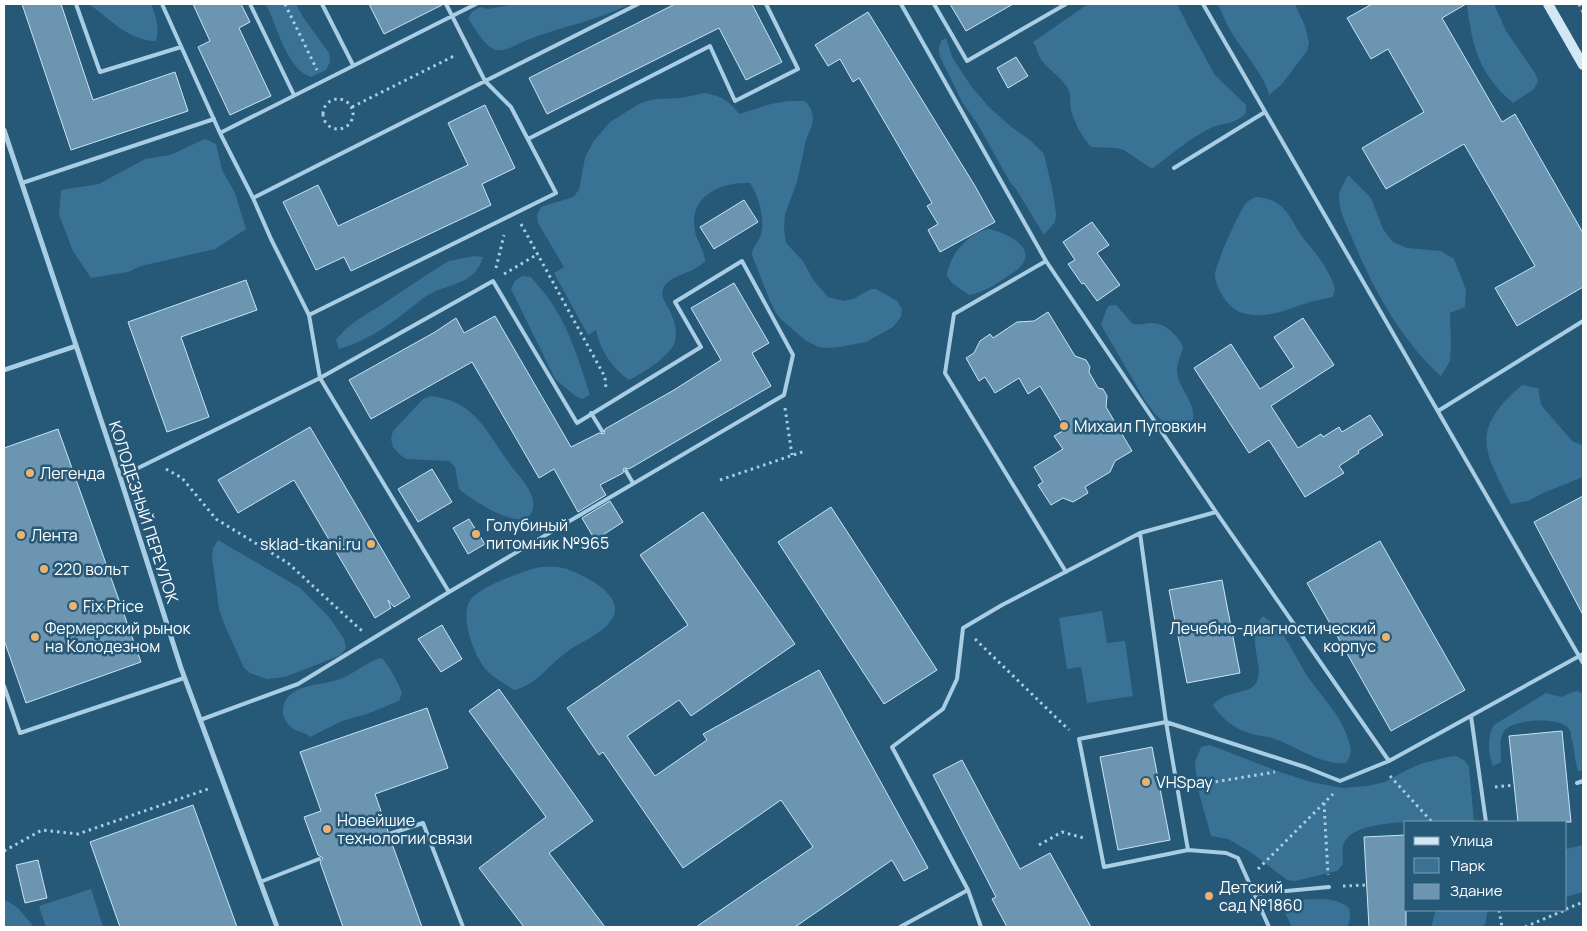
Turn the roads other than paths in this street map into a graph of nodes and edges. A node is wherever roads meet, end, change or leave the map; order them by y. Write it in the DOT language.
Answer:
graph roads {
  1 [pos="76,4"];
  2 [pos="162,4"];
  3 [pos="250,4"];
  4 [pos="322,4"];
  5 [pos="446,4"];
  6 [pos="476,4"];
  7 [pos="638,4"];
  8 [pos="766,4"];
  9 [pos="902,4"];
  10 [pos="934,4"];
  11 [pos="1066,4"];
  12 [pos="1203,4"];
  13 [pos="1548,4"];
  14 [pos="452,16"];
  15 [pos="181,47"];
  16 [pos="1583,64"];
  17 [pos="353,66"];
  18 [pos="485,81"];
  19 [pos="294,95"];
  20 [pos="1265,112"];
  21 [pos="214,119"];
  22 [pos="4,130"];
  23 [pos="220,133"];
  24 [pos="528,139"];
  25 [pos="1174,168"];
  26 [pos="22,184"];
  27 [pos="253,198"];
  28 [pos="1046,261"];
  29 [pos="309,315"];
  30 [pos="1583,321"];
  31 [pos="76,346"];
  32 [pos="4,370"];
  33 [pos="320,378"];
  34 [pos="1438,411"];
  35 [pos="591,413"];
  36 [pos="602,431"];
  37 [pos="626,471"];
  38 [pos="120,477"];
  39 [pos="633,483"];
  40 [pos="1216,512"];
  41 [pos="1140,533"];
  42 [pos="1066,572"];
  43 [pos="449,592"];
  44 [pos="1581,655"];
  45 [pos="1583,663"];
  46 [pos="184,678"];
  47 [pos="4,686"];
  48 [pos="1471,716"];
  49 [pos="200,720"];
  50 [pos="1166,722"];
  51 [pos="1389,761"];
  52 [pos="1583,781"];
  53 [pos="1577,782"];
  54 [pos="1486,821"];
  55 [pos="389,834"];
  56 [pos="1188,850"];
  57 [pos="319,860"];
  58 [pos="260,882"];
  59 [pos="1329,887"];
  60 [pos="968,890"];
  61 [pos="1254,894"];
  62 [pos="277,927"];
  63 [pos="463,927"];
  64 [pos="900,927"];
  65 [pos="981,927"];
  66 [pos="1269,927"];
  1 -- 15 [label="lane"];
  2 -- 15 [label="lane"];
  3 -- 19 [label="lane"];
  4 -- 17 [label="lane"];
  5 -- 14 [label="lane"];
  6 -- 14 [label="lane"];
  7 -- 18 [label="lane"];
  8 -- 24 [label="lane"];
  9 -- 28 [label="lane"];
  10 -- 11 [label="lane"];
  12 -- 20 [label="lane"];
  13 -- 16 [label="street"];
  14 -- 17 [label="lane"];
  14 -- 18 [label="lane"];
  15 -- 21 [label="lane"];
  17 -- 19 [label="lane"];
  18 -- 24 [label="lane"];
  18 -- 27 [label="lane"];
  19 -- 23 [label="lane"];
  20 -- 25 [label="lane"];
  20 -- 34 [label="lane"];
  21 -- 23 [label="lane"];
  21 -- 26 [label="lane"];
  22 -- 26 [label="street, КОЛОДЕЗНЫЙ ПЕРЕУЛОК"];
  23 -- 27 [label="lane"];
  24 -- 29 [label="lane"];
  26 -- 31 [label="street, КОЛОДЕЗНЫЙ ПЕРЕУЛОК"];
  27 -- 29 [label="lane"];
  28 -- 40 [label="lane"];
  28 -- 42 [label="lane"];
  29 -- 33 [label="lane"];
  30 -- 34 [label="lane"];
  31 -- 32 [label="street"];
  31 -- 38 [label="street, КОЛОДЕЗНЫЙ ПЕРЕУЛОК"];
  33 -- 35 [label="lane"];
  33 -- 38 [label="lane"];
  33 -- 43 [label="lane"];
  34 -- 44 [label="lane"];
  35 -- 36 [label="lane"];
  35 -- 39 [label="lane"];
  37 -- 39 [label="lane"];
  38 -- 46 [label="street, КОЛОДЕЗНЫЙ ПЕРЕУЛОК"];
  39 -- 43 [label="lane"];
  40 -- 41 [label="lane"];
  40 -- 51 [label="lane"];
  41 -- 42 [label="lane"];
  41 -- 50 [label="lane"];
  42 -- 60 [label="lane"];
  43 -- 49 [label="lane"];
  44 -- 45 [label="lane"];
  44 -- 48 [label="lane"];
  46 -- 47 [label="lane"];
  46 -- 49 [label="street, КОЛОДЕЗНЫЙ ПЕРЕУЛОК"];
  48 -- 51 [label="lane"];
  48 -- 54 [label="lane"];
  49 -- 58 [label="street, КОЛОДЕЗНЫЙ ПЕРЕУЛОК"];
  50 -- 51 [label="lane"];
  50 -- 56 [label="lane"];
  50 -- 56 [label="lane"];
  52 -- 53 [label="lane"];
  55 -- 63 [label="lane"];
  56 -- 61 [label="lane"];
  57 -- 58 [label="lane"];
  58 -- 62 [label="street, КОЛОДЕЗНЫЙ ПЕРЕУЛОК"];
  59 -- 61 [label="lane"];
  60 -- 64 [label="lane"];
  60 -- 65 [label="lane"];
  61 -- 66 [label="lane"];
}
